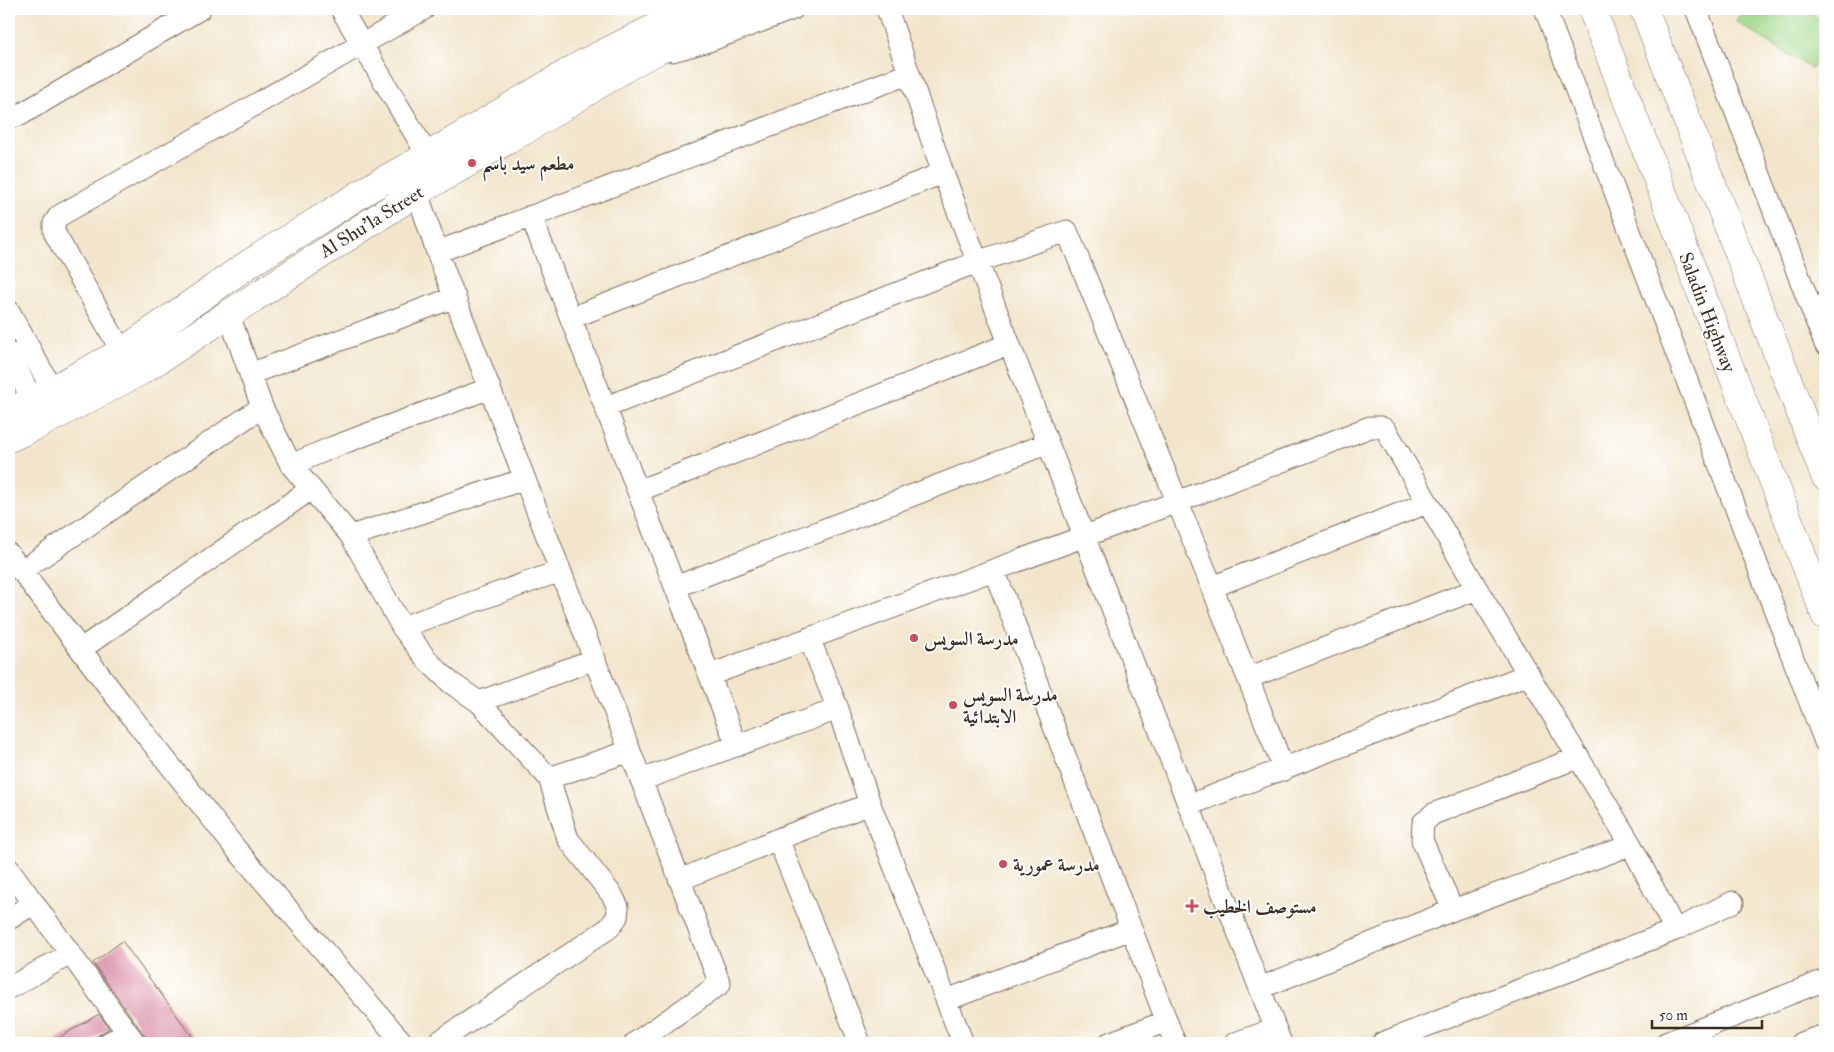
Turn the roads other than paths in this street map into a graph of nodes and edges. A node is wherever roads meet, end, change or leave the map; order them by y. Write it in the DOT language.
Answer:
graph roads {
  1 [pos="200,9"];
  2 [pos="341,9"];
  3 [pos="424,9"];
  4 [pos="693,9"];
  5 [pos="737,9"];
  6 [pos="793,9"];
  7 [pos="887,9"];
  8 [pos="1546,9"];
  9 [pos="1592,9"];
  10 [pos="1644,9"];
  11 [pos="1696,9"];
  12 [pos="362,43"];
  13 [pos="635,62"];
  14 [pos="908,74"];
  15 [pos="9,118"];
  16 [pos="428,156"];
  17 [pos="943,174"];
  18 [pos="416,192"];
  19 [pos="531,216"];
  20 [pos="437,252"];
  21 [pos="977,262"];
  22 [pos="455,298"];
  23 [pos="9,310"];
  24 [pos="229,315"];
  25 [pos="571,318"];
  26 [pos="1009,344"];
  27 [pos="1825,344"];
  28 [pos="122,352"];
  29 [pos="9,354"];
  30 [pos="250,374"];
  31 [pos="490,388"];
  32 [pos="262,407"];
  33 [pos="606,407"];
  34 [pos="40,408"];
  35 [pos="9,438"];
  36 [pos="1048,443"];
  37 [pos="291,464"];
  38 [pos="1825,476"];
  39 [pos="525,479"];
  40 [pos="311,489"];
  41 [pos="638,491"];
  42 [pos="1177,502"];
  43 [pos="1427,503"];
  44 [pos="351,536"];
  45 [pos="1084,536"];
  46 [pos="9,554"];
  47 [pos="994,570"];
  48 [pos="21,571"];
  49 [pos="560,571"];
  50 [pos="675,587"];
  51 [pos="1212,587"];
  52 [pos="1477,589"];
  53 [pos="1825,615"];
  54 [pos="402,627"];
  55 [pos="809,638"];
  56 [pos="81,649"];
  57 [pos="594,659"];
  58 [pos="710,674"];
  59 [pos="1529,674"];
  60 [pos="1248,678"];
  61 [pos="479,702"];
  62 [pos="838,709"];
  63 [pos="1825,742"];
  64 [pos="737,746"];
  65 [pos="630,751"];
  66 [pos="1579,757"];
  67 [pos="1284,770"];
  68 [pos="549,778"];
  69 [pos="641,780"];
  70 [pos="870,804"];
  71 [pos="1189,805"];
  72 [pos="778,839"];
  73 [pos="1631,845"];
  74 [pos="9,869"];
  75 [pos="680,880"];
  76 [pos="1733,902"];
  77 [pos="34,903"];
  78 [pos="1453,910"];
  79 [pos="9,918"];
  80 [pos="1131,929"];
  81 [pos="1675,930"];
  82 [pos="70,954"];
  83 [pos="1825,980"];
  84 [pos="9,988"];
  85 [pos="1260,988"];
  86 [pos="947,1000"];
  87 [pos="1167,1021"];
  88 [pos="1825,1035"];
  89 [pos="1278,1036"];
  90 [pos="131,1038"];
  91 [pos="108,1043"];
  92 [pos="403,1043"];
  93 [pos="437,1043"];
  94 [pos="635,1043"];
  95 [pos="860,1043"];
  96 [pos="963,1043"];
  97 [pos="1109,1043"];
  98 [pos="1175,1043"];
  99 [pos="1235,1043"];
  100 [pos="1382,1043"];
  101 [pos="1666,1043"];
  102 [pos="1801,1043"];
  1 -- 15 [label="street"];
  2 -- 12 [label="street"];
  3 -- 12 [label="street"];
  4 -- 16 [label="main road, Al Shu'la Street"];
  5 -- 13 [label="main road, Al Shu'la Street"];
  6 -- 13 [label="street"];
  7 -- 14 [label="street"];
  8 -- 63 [label="street"];
  9 -- 53 [label="main road, Saladin Highway"];
  10 -- 38 [label="main road"];
  11 -- 27 [label="street"];
  12 -- 16 [label="street"];
  12 -- 28 [label="street"];
  13 -- 18 [label="main road, Al Shu'la Street"];
  14 -- 17 [label="street"];
  14 -- 19 [label="street"];
  16 -- 28 [label="main road, Al Shu'la Street"];
  17 -- 21 [label="street"];
  17 -- 25 [label="street"];
  18 -- 20 [label="street"];
  18 -- 24 [label="main road, Al Shu'la Street"];
  19 -- 20 [label="street"];
  19 -- 25 [label="street"];
  20 -- 22 [label="street"];
  21 -- 26 [label="street"];
  21 -- 33 [label="street"];
  21 -- 42 [label="street"];
  22 -- 30 [label="street"];
  22 -- 31 [label="street"];
  23 -- 34 [label="street"];
  24 -- 30 [label="street"];
  24 -- 34 [label="main road, Al Shu'la Street"];
  25 -- 33 [label="street"];
  26 -- 36 [label="street"];
  26 -- 41 [label="street"];
  28 -- 34 [label="main road, Al Shu'la Street"];
  29 -- 34 [label="street"];
  30 -- 32 [label="street"];
  31 -- 37 [label="street"];
  31 -- 39 [label="street"];
  32 -- 37 [label="street"];
  32 -- 48 [label="street"];
  33 -- 41 [label="street"];
  34 -- 35 [label="main road, Al Shu'la Street"];
  36 -- 45 [label="street"];
  36 -- 50 [label="street"];
  37 -- 40 [label="street"];
  39 -- 44 [label="street"];
  39 -- 49 [label="street"];
  40 -- 44 [label="street"];
  40 -- 56 [label="street"];
  41 -- 50 [label="street"];
  42 -- 43 [label="street"];
  42 -- 45 [label="street"];
  42 -- 51 [label="street"];
  43 -- 51 [label="street"];
  43 -- 52 [label="street"];
  44 -- 54 [label="street"];
  45 -- 47 [label="street"];
  45 -- 71 [label="street"];
  46 -- 48 [label="street"];
  47 -- 55 [label="street"];
  47 -- 80 [label="street"];
  48 -- 56 [label="street"];
  49 -- 54 [label="street"];
  49 -- 57 [label="street"];
  50 -- 58 [label="street"];
  51 -- 60 [label="street"];
  52 -- 59 [label="street"];
  52 -- 60 [label="street"];
  54 -- 61 [label="street"];
  55 -- 58 [label="street"];
  55 -- 62 [label="street"];
  56 -- 92 [label="street"];
  57 -- 61 [label="street"];
  57 -- 65 [label="street"];
  58 -- 64 [label="street"];
  59 -- 66 [label="street"];
  59 -- 67 [label="street"];
  60 -- 67 [label="street"];
  61 -- 68 [label="street"];
  62 -- 64 [label="street"];
  62 -- 70 [label="street"];
  64 -- 69 [label="street"];
  65 -- 68 [label="street"];
  65 -- 69 [label="street"];
  66 -- 73 [label="street"];
  66 -- 78 [label="street"];
  67 -- 71 [label="street"];
  68 -- 93 [label="street"];
  69 -- 75 [label="street"];
  70 -- 72 [label="street"];
  70 -- 86 [label="street"];
  71 -- 85 [label="street"];
  72 -- 75 [label="street"];
  72 -- 95 [label="street"];
  73 -- 78 [label="street"];
  73 -- 81 [label="street"];
  74 -- 77 [label="street"];
  75 -- 94 [label="street"];
  76 -- 81 [label="street"];
  77 -- 79 [label="street"];
  77 -- 82 [label="street"];
  78 -- 85 [label="street"];
  80 -- 86 [label="street"];
  80 -- 87 [label="street"];
  81 -- 100 [label="street"];
  82 -- 84 [label="street"];
  82 -- 90 [label="street"];
  83 -- 101 [label="street"];
  85 -- 89 [label="street"];
  86 -- 96 [label="street"];
  87 -- 97 [label="street"];
  87 -- 98 [label="street"];
  88 -- 102 [label="street"];
  89 -- 99 [label="street"];
  90 -- 91 [label="street"];
}
